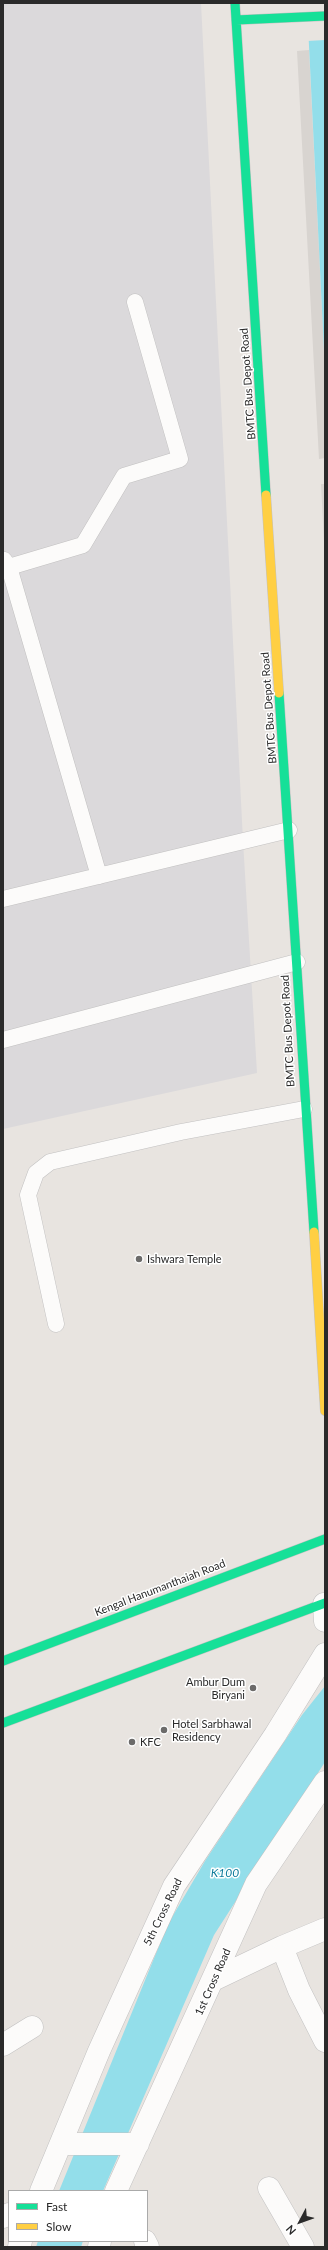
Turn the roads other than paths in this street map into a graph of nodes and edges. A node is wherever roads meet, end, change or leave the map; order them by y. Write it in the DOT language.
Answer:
graph roads {
  1 [pos="235,3"];
  2 [pos="325,16"];
  3 [pos="236,20"];
  4 [pos="135,302"];
  5 [pos="6,563"];
  6 [pos="290,830"];
  7 [pos="99,876"];
  8 [pos="3,899"];
  9 [pos="296,962"];
  10 [pos="3,1040"];
  11 [pos="304,1109"];
  12 [pos="56,1324"];
  13 [pos="325,1411"];
  14 [pos="325,1539"];
  15 [pos="325,1610"];
  16 [pos="325,1654"];
  17 [pos="3,1661"];
  18 [pos="3,1723"];
  19 [pos="325,1782"];
  20 [pos="325,1929"];
  21 [pos="282,1947"];
  22 [pos="215,1979"];
  23 [pos="32,2027"];
  24 [pos="325,2041"];
  25 [pos="3,2045"];
  26 [pos="68,2144"];
  27 [pos="131,2144"];
  28 [pos="269,2188"];
  29 [pos="119,2189"];
  30 [pos="42,2190"];
  31 [pos="303,2247"];
  1 -- 3 [label="street, BMTC Bus Depot Road"];
  2 -- 3 [label="street"];
  3 -- 6 [label="street, BMTC Bus Depot Road"];
  4 -- 5 [label="lane"];
  5 -- 7 [label="lane"];
  6 -- 7 [label="lane"];
  6 -- 9 [label="street, BMTC Bus Depot Road"];
  7 -- 8 [label="lane"];
  9 -- 10 [label="lane"];
  9 -- 11 [label="street, BMTC Bus Depot Road"];
  11 -- 12 [label="lane"];
  11 -- 13 [label="street, BMTC Bus Depot Road"];
  14 -- 17 [label="street, Kengal Hanumanthaiah Road"];
  15 -- 18 [label="street"];
  16 -- 26 [label="street, 5th Cross Road"];
  19 -- 22 [label="street, 1st Cross Road"];
  20 -- 21 [label="street"];
  21 -- 22 [label="street"];
  21 -- 24 [label="street"];
  22 -- 27 [label="street, 1st Cross Road"];
  23 -- 25 [label="street"];
  26 -- 27 [label="street"];
  26 -- 30 [label="street, 5th Cross Road"];
  27 -- 29 [label="street, 1st Cross Road"];
  28 -- 31 [label="street"];
}
